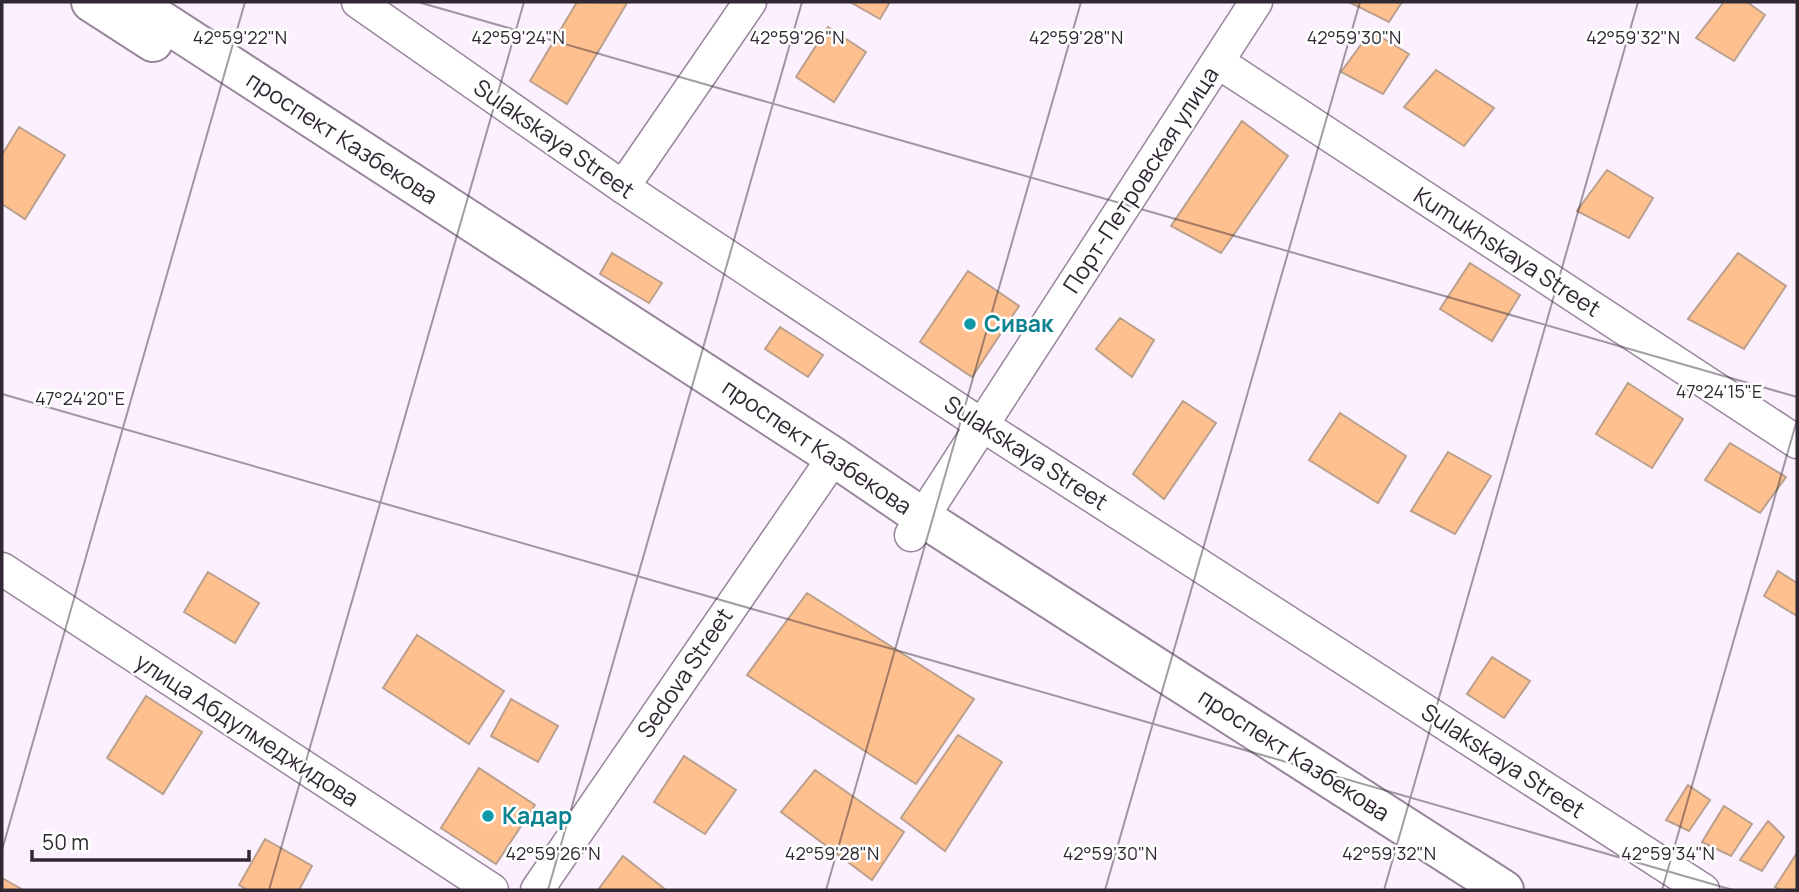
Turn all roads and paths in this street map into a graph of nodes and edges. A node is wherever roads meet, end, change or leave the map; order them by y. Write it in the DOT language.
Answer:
graph roads {
  1 [pos="91,2"];
  2 [pos="133,2"];
  3 [pos="358,2"];
  4 [pos="750,2"];
  5 [pos="1256,2"];
  6 [pos="1218,62"];
  7 [pos="622,187"];
  8 [pos="982,425"];
  9 [pos="1797,442"];
  10 [pos="827,466"];
  11 [pos="917,526"];
  12 [pos="2,569"];
  13 [pos="492,890"];
  14 [pos="537,890"];
  15 [pos="1456,890"];
  16 [pos="1504,890"];
  17 [pos="1703,890"];
  1 -- 10 [label="highway, проспект Казбекова"];
  2 -- 10 [label="highway, проспект Казбекова"];
  3 -- 7 [label="street, Sulakskaya Street"];
  4 -- 7 [label="street"];
  5 -- 6 [label="street, Порт-Петровская улица"];
  6 -- 8 [label="street, Порт-Петровская улица"];
  6 -- 9 [label="street, Kumukhskaya Street"];
  7 -- 8 [label="street, Sulakskaya Street"];
  8 -- 11 [label="street, Порт-Петровская улица"];
  8 -- 17 [label="street, Sulakskaya Street"];
  10 -- 11 [label="highway, проспект Казбекова"];
  10 -- 14 [label="street, Sedova Street"];
  11 -- 15 [label="highway, проспект Казбекова"];
  11 -- 16 [label="highway, проспект Казбекова"];
  12 -- 13 [label="street, улица Абдулмеджидова"];
}
